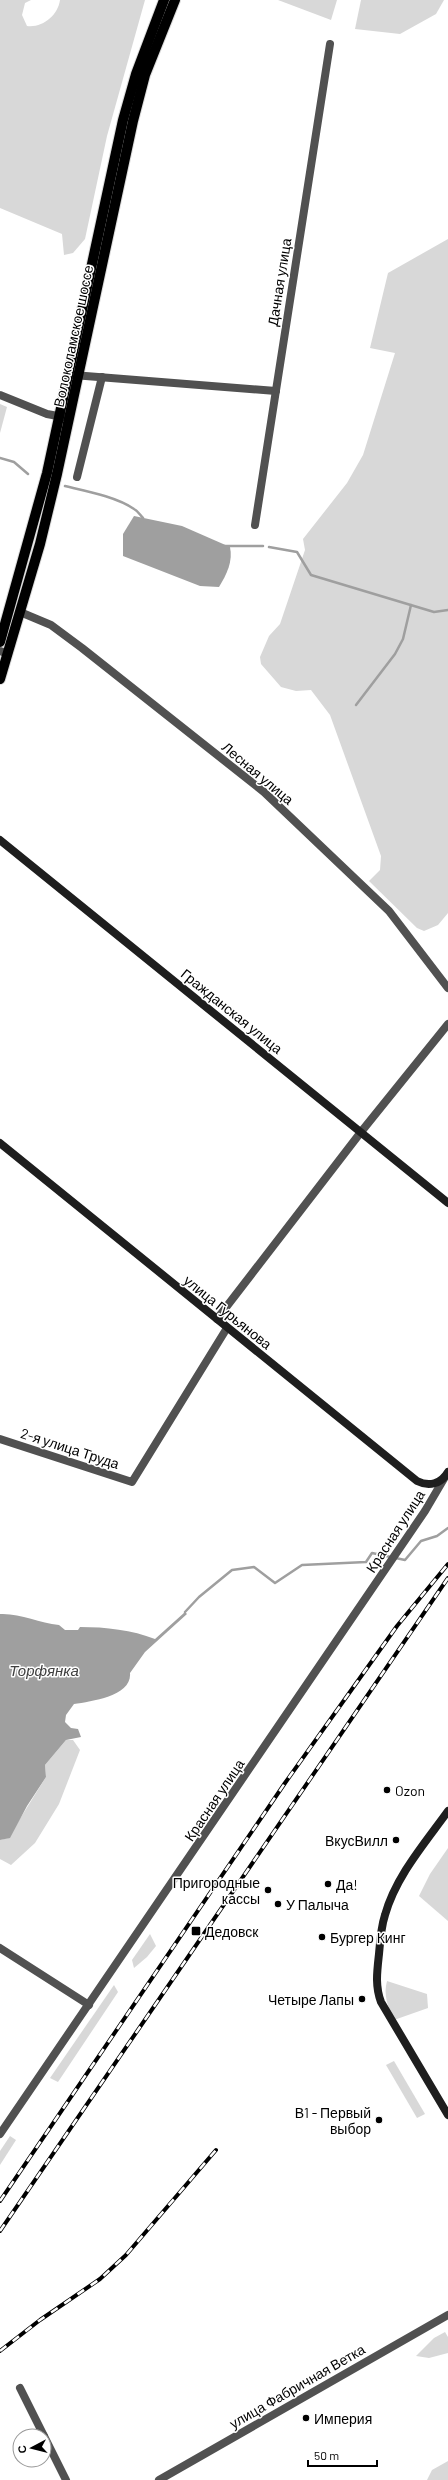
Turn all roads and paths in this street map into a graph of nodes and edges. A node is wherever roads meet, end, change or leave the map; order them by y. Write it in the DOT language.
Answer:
graph roads {
  1 [pos="164,0"];
  2 [pos="174,0"];
  3 [pos="330,44"];
  4 [pos="74,375"];
  5 [pos="102,377"];
  6 [pos="276,391"];
  7 [pos="0,395"];
  8 [pos="65,417"];
  9 [pos="77,477"];
  10 [pos="255,525"];
  11 [pos="20,612"];
  12 [pos="0,642"];
  13 [pos="4,652"];
  14 [pos="0,679"];
  15 [pos="0,840"];
  16 [pos="448,988"];
  17 [pos="448,1024"];
  18 [pos="361,1132"];
  19 [pos="0,1143"];
  20 [pos="448,1203"];
  21 [pos="217,1319"];
  22 [pos="227,1328"];
  23 [pos="0,1439"];
  24 [pos="446,1475"];
  25 [pos="448,1811"];
  26 [pos="0,1948"];
  27 [pos="89,2005"];
  28 [pos="448,2116"];
  29 [pos="0,2134"];
  30 [pos="448,2315"];
  31 [pos="20,2388"];
  32 [pos="40,2428"];
  33 [pos="52,2452"];
  34 [pos="66,2480"];
  35 [pos="159,2480"];
  1 -- 4 [label="main road, Волоколамское шоссе"];
  2 -- 4 [label="main road, Волоколамское шоссе"];
  3 -- 6 [label="street, Дачная улица"];
  4 -- 5 [label="street"];
  4 -- 8 [label="main road, Волоколамское шоссе"];
  5 -- 6 [label="street"];
  5 -- 9 [label="street"];
  6 -- 10 [label="street, Дачная улица"];
  7 -- 8 [label="street"];
  8 -- 11 [label="main road, Волоколамское шоссе"];
  8 -- 12 [label="main road, Волоколамское шоссе"];
  11 -- 13 [label="main road, Волоколамское шоссе"];
  11 -- 16 [label="street, Лесная улица"];
  13 -- 14 [label="main road, Волоколамское шоссе"];
  15 -- 18 [label="street, Гражданская улица"];
  17 -- 18 [label="street"];
  18 -- 20 [label="street, Гражданская улица"];
  18 -- 21 [label="street"];
  19 -- 21 [label="street, улица Гурьянова"];
  21 -- 22 [label="street, улица Гурьянова"];
  22 -- 23 [label="street, 2-я улица Труда"];
  22 -- 24 [label="street, улица Гурьянова"];
  24 -- 27 [label="street, Красная улица"];
  25 -- 28 [label="street"];
  26 -- 27 [label="street"];
  27 -- 29 [label="street, Красная улица"];
  30 -- 35 [label="street, улица Фабричная Ветка"];
  31 -- 32 [label="street"];
  33 -- 34 [label="street"];
}
